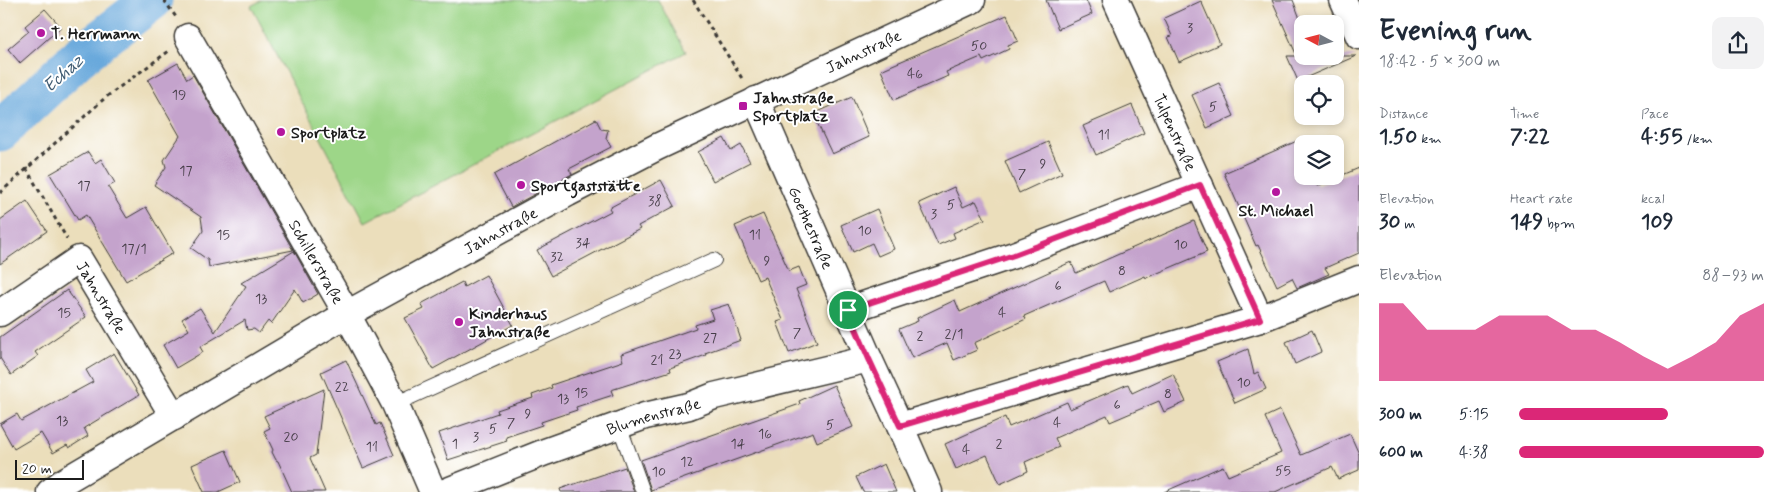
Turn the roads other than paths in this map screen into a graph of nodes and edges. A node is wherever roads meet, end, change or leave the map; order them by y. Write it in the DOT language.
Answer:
graph roads {
  1 [pos="972,0"];
  2 [pos="1116,0"];
  3 [pos="1343,0"];
  4 [pos="1359,36"];
  5 [pos="188,37"];
  6 [pos="756,100"];
  7 [pos="1200,185"];
  8 [pos="714,260"];
  9 [pos="1359,279"];
  10 [pos="848,310"];
  11 [pos="0,313"];
  12 [pos="347,314"];
  13 [pos="1260,319"];
  14 [pos="869,359"];
  15 [pos="395,404"];
  16 [pos="174,417"];
  17 [pos="620,425"];
  18 [pos="900,426"];
  19 [pos="50,492"];
  20 [pos="433,492"];
  21 [pos="445,492"];
  22 [pos="643,492"];
  23 [pos="929,492"];
  1 -- 6 [label="street, Jahnstraße"];
  2 -- 7 [label="street, Tulpenstraße"];
  3 -- 4 [label="street"];
  5 -- 12 [label="street, Schillerstraße"];
  6 -- 10 [label="street, Goethestraße"];
  6 -- 12 [label="street, Jahnstraße"];
  7 -- 10 [label="street"];
  7 -- 13 [label="street, Tulpenstraße"];
  8 -- 15 [label="lane"];
  9 -- 13 [label="street"];
  10 -- 14 [label="street, Goethestraße"];
  11 -- 16 [label="street, Jahnstraße"];
  12 -- 15 [label="street, Schillerstraße"];
  12 -- 16 [label="street, Jahnstraße"];
  13 -- 18 [label="street"];
  14 -- 17 [label="street, Blumenstraße"];
  14 -- 18 [label="street, Goethestraße"];
  15 -- 20 [label="street, Schillerstraße"];
  16 -- 19 [label="street, Jahnstraße"];
  17 -- 21 [label="street, Blumenstraße"];
  17 -- 22 [label="lane"];
  18 -- 23 [label="street, Goethestraße"];
}
